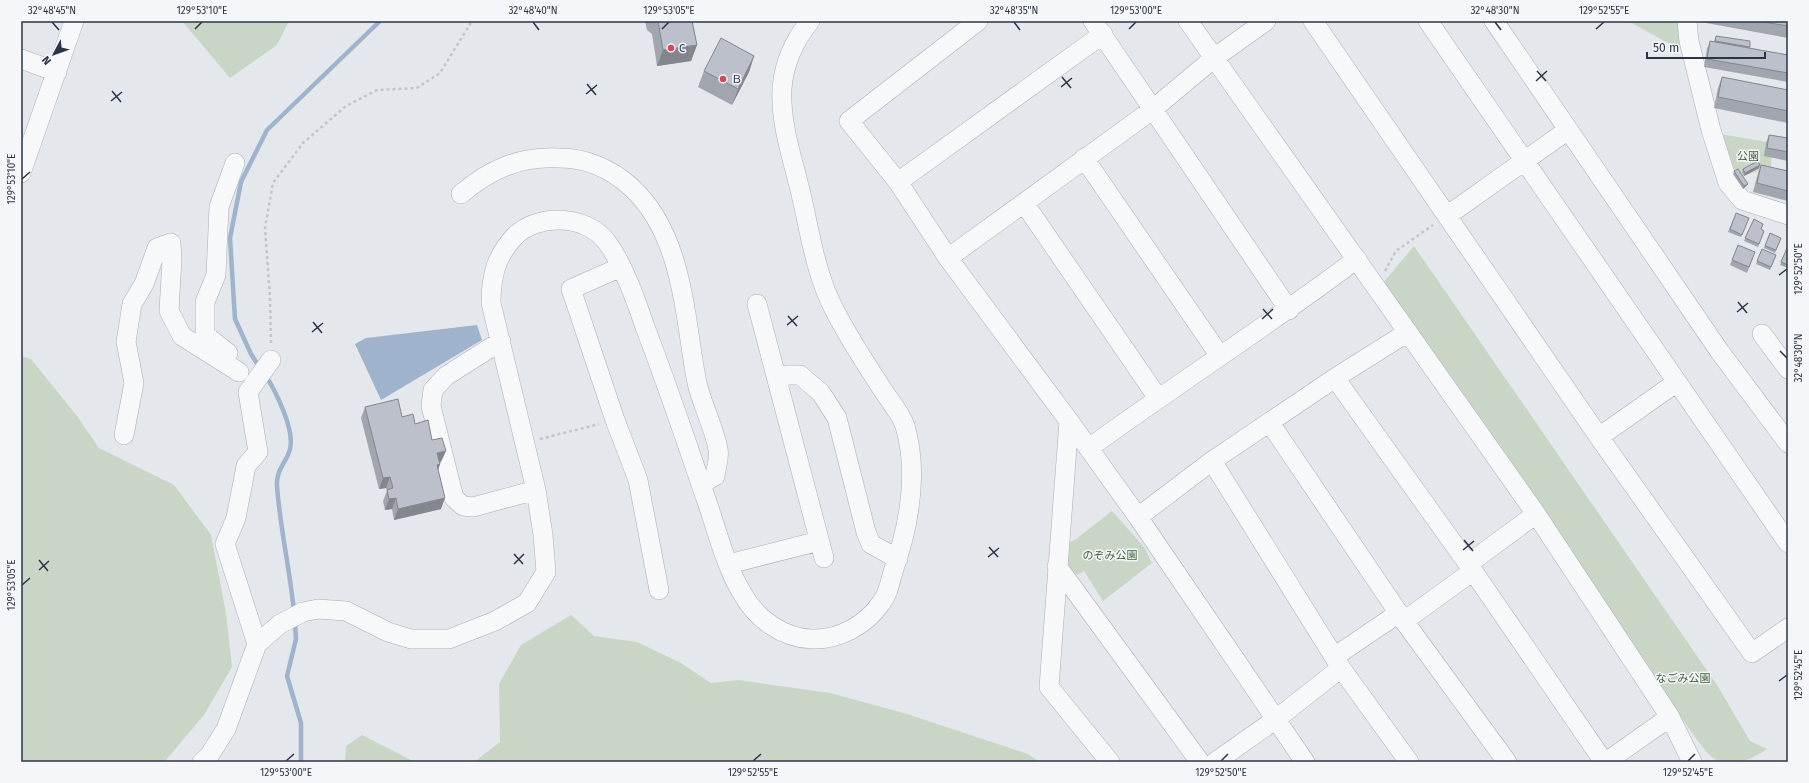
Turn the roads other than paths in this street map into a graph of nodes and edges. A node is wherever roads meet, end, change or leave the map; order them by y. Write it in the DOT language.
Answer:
graph roads {
  1 [pos="74,21"];
  2 [pos="810,21"];
  3 [pos="978,21"];
  4 [pos="1188,21"];
  5 [pos="1266,21"];
  6 [pos="1313,21"];
  7 [pos="1428,21"];
  8 [pos="1494,21"];
  9 [pos="1687,21"];
  10 [pos="1098,28"];
  11 [pos="1214,58"];
  12 [pos="21,59"];
  13 [pos="57,72"];
  14 [pos="1152,110"];
  15 [pos="1568,130"];
  16 [pos="24,153"];
  17 [pos="1084,158"];
  18 [pos="1524,161"];
  19 [pos="235,163"];
  20 [pos="21,173"];
  21 [pos="898,182"];
  22 [pos="461,194"];
  23 [pos="1024,203"];
  24 [pos="1448,215"];
  25 [pos="1788,215"];
  26 [pos="948,258"];
  27 [pos="1357,258"];
  28 [pos="621,267"];
  29 [pos="757,304"];
  30 [pos="1289,310"];
  31 [pos="1408,332"];
  32 [pos="1762,334"];
  33 [pos="501,341"];
  34 [pos="1220,356"];
  35 [pos="270,361"];
  36 [pos="1788,369"];
  37 [pos="239,372"];
  38 [pos="777,378"];
  39 [pos="1335,378"];
  40 [pos="1677,382"];
  41 [pos="252,386"];
  42 [pos="1158,398"];
  43 [pos="1069,421"];
  44 [pos="1270,424"];
  45 [pos="124,435"];
  46 [pos="1599,437"];
  47 [pos="1788,443"];
  48 [pos="1089,448"];
  49 [pos="1212,461"];
  50 [pos="701,484"];
  51 [pos="536,490"];
  52 [pos="1536,514"];
  53 [pos="1138,517"];
  54 [pos="1788,543"];
  55 [pos="898,559"];
  56 [pos="729,564"];
  57 [pos="1057,566"];
  58 [pos="1471,568"];
  59 [pos="659,590"];
  60 [pos="1401,617"];
  61 [pos="1788,628"];
  62 [pos="258,644"];
  63 [pos="1337,663"];
  64 [pos="1670,717"];
  65 [pos="1275,720"];
  66 [pos="202,762"];
  67 [pos="1110,762"];
  68 [pos="1200,762"];
  69 [pos="1215,762"];
  70 [pos="1305,762"];
  71 [pos="1409,762"];
  72 [pos="1507,762"];
  73 [pos="1605,762"];
  74 [pos="1692,762"];
  1 -- 13 [label="street"];
  2 -- 55 [label="street"];
  3 -- 21 [label="street"];
  4 -- 11 [label="street"];
  5 -- 11 [label="street"];
  6 -- 24 [label="street"];
  7 -- 18 [label="street"];
  8 -- 15 [label="street"];
  9 -- 25 [label="street"];
  10 -- 14 [label="street"];
  10 -- 21 [label="street"];
  11 -- 14 [label="street"];
  11 -- 27 [label="street"];
  12 -- 13 [label="street"];
  13 -- 16 [label="street"];
  14 -- 17 [label="street"];
  14 -- 30 [label="street"];
  15 -- 18 [label="street"];
  15 -- 47 [label="street"];
  16 -- 20 [label="street"];
  17 -- 23 [label="street"];
  17 -- 34 [label="street"];
  18 -- 24 [label="street"];
  18 -- 40 [label="street"];
  19 -- 37 [label="street"];
  21 -- 26 [label="street"];
  22 -- 50 [label="street"];
  23 -- 26 [label="street"];
  23 -- 42 [label="street"];
  24 -- 46 [label="street"];
  26 -- 43 [label="street"];
  27 -- 30 [label="street"];
  27 -- 31 [label="street"];
  28 -- 33 [label="street"];
  28 -- 50 [label="street"];
  28 -- 59 [label="street"];
  29 -- 38 [label="street"];
  30 -- 34 [label="street"];
  31 -- 39 [label="street"];
  31 -- 52 [label="street"];
  32 -- 36 [label="street"];
  33 -- 51 [label="street"];
  33 -- 51 [label="street"];
  34 -- 42 [label="street"];
  35 -- 41 [label="street"];
  37 -- 41 [label="street"];
  37 -- 45 [label="street"];
  38 -- 55 [label="street"];
  38 -- 56 [label="street"];
  39 -- 44 [label="street"];
  39 -- 58 [label="street"];
  40 -- 46 [label="street"];
  40 -- 54 [label="street"];
  41 -- 62 [label="street"];
  42 -- 48 [label="street"];
  43 -- 48 [label="street"];
  43 -- 57 [label="street"];
  44 -- 49 [label="street"];
  44 -- 60 [label="street"];
  46 -- 61 [label="street"];
  48 -- 53 [label="street"];
  49 -- 53 [label="street"];
  49 -- 63 [label="street"];
  50 -- 56 [label="street"];
  51 -- 62 [label="street"];
  52 -- 58 [label="street"];
  52 -- 64 [label="street"];
  53 -- 65 [label="street"];
  55 -- 56 [label="street"];
  57 -- 67 [label="street"];
  57 -- 68 [label="street"];
  58 -- 60 [label="street"];
  58 -- 73 [label="street"];
  60 -- 63 [label="street"];
  60 -- 72 [label="street"];
  62 -- 66 [label="street"];
  63 -- 65 [label="street"];
  63 -- 71 [label="street"];
  64 -- 73 [label="street"];
  64 -- 74 [label="street"];
  65 -- 69 [label="street"];
  65 -- 70 [label="street"];
}
